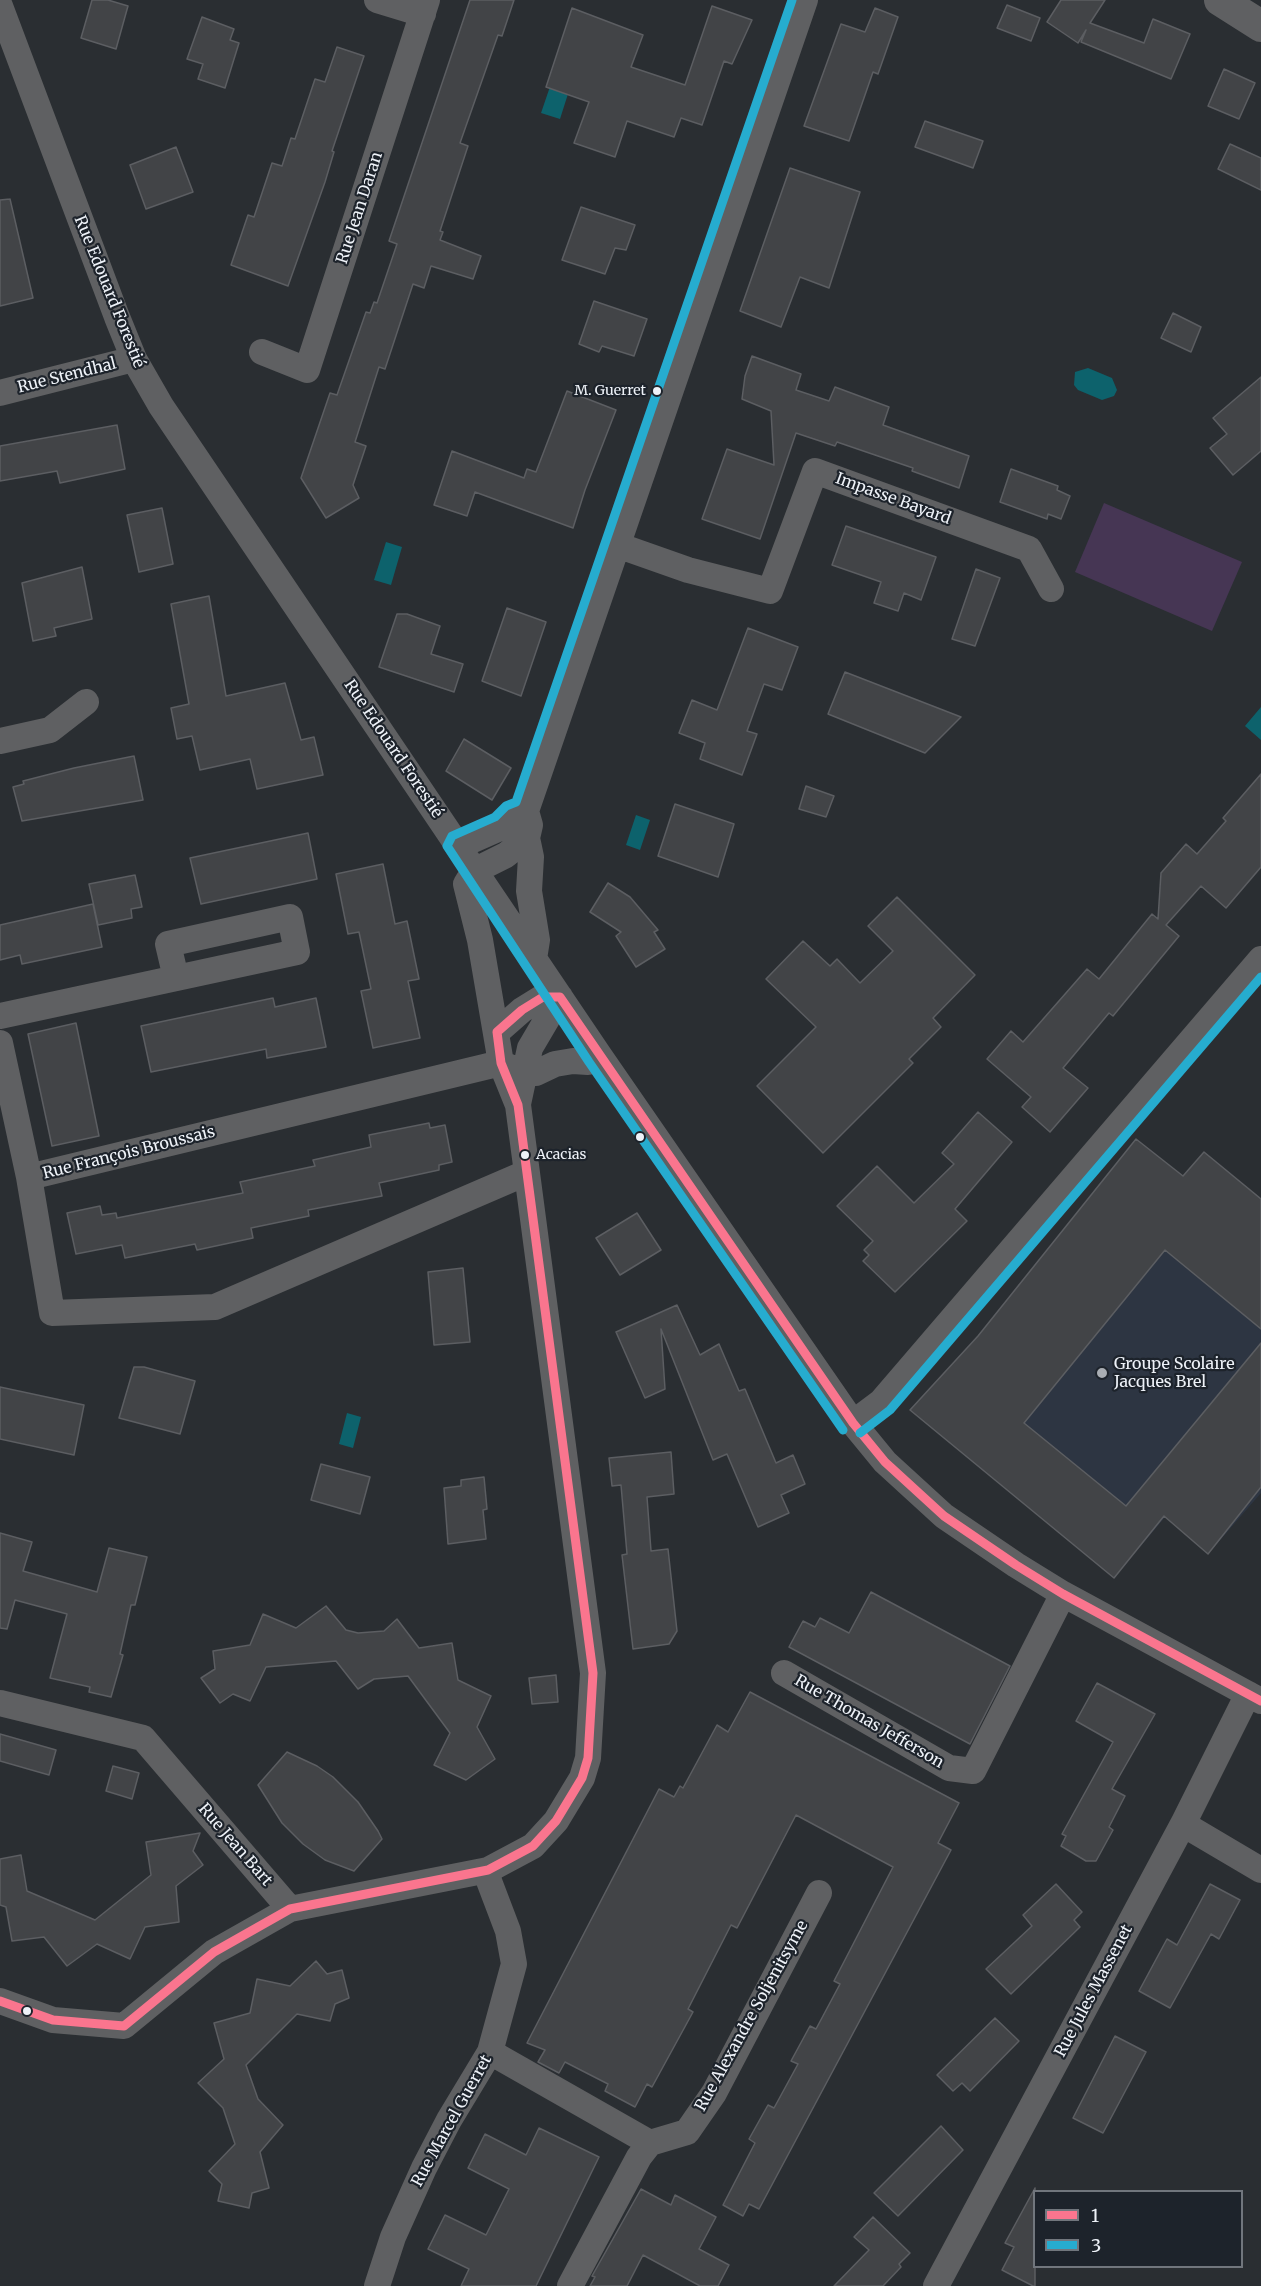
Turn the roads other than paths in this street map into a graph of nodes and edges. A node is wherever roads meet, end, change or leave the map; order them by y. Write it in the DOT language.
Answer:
graph roads {
  1 [pos="377,0"];
  2 [pos="805,0"];
  3 [pos="1220,0"];
  4 [pos="0,6"];
  5 [pos="425,7"];
  6 [pos="1261,26"];
  7 [pos="262,352"];
  8 [pos="134,359"];
  9 [pos="0,393"];
  10 [pos="617,545"];
  11 [pos="1051,589"];
  12 [pos="86,702"];
  13 [pos="0,741"];
  14 [pos="526,811"];
  15 [pos="527,838"];
  16 [pos="459,846"];
  17 [pos="474,871"];
  18 [pos="534,959"];
  19 [pos="1261,959"];
  20 [pos="176,978"];
  21 [pos="560,998"];
  22 [pos="0,1016"];
  23 [pos="497,1032"];
  24 [pos="0,1043"];
  25 [pos="598,1055"];
  26 [pos="512,1068"];
  27 [pos="526,1173"];
  28 [pos="29,1177"];
  29 [pos="853,1423"];
  30 [pos="1063,1594"];
  31 [pos="784,1673"];
  32 [pos="1255,1697"];
  33 [pos="0,1703"];
  34 [pos="1183,1824"];
  35 [pos="488,1870"];
  36 [pos="1261,1870"];
  37 [pos="819,1893"];
  38 [pos="290,1909"];
  39 [pos="0,2001"];
  40 [pos="490,2052"];
  41 [pos="650,2144"];
  42 [pos="377,2286"];
  43 [pos="570,2286"];
  44 [pos="936,2286"];
  1 -- 5 [label="street"];
  2 -- 10 [label="street"];
  3 -- 6 [label="street"];
  4 -- 8 [label="street, Rue Edouard Forestié"];
  5 -- 7 [label="street, Rue Jean Daran"];
  8 -- 9 [label="street, Rue Stendhal"];
  8 -- 16 [label="street, Rue Edouard Forestié"];
  10 -- 11 [label="street, Impasse Bayard"];
  10 -- 14 [label="street"];
  12 -- 13 [label="street"];
  14 -- 15 [label="street"];
  14 -- 16 [label="street"];
  15 -- 17 [label="street"];
  15 -- 18 [label="street"];
  16 -- 17 [label="street, Rue Edouard Forestié"];
  17 -- 18 [label="street, Rue Edouard Forestié"];
  17 -- 23 [label="street"];
  18 -- 21 [label="street, Rue Edouard Forestié"];
  19 -- 29 [label="street"];
  20 -- 22 [label="street"];
  21 -- 23 [label="street"];
  21 -- 25 [label="street, Rue Edouard Forestié"];
  21 -- 26 [label="street"];
  23 -- 26 [label="street"];
  24 -- 28 [label="street"];
  25 -- 26 [label="street"];
  25 -- 29 [label="street, Rue Edouard Forestié"];
  26 -- 27 [label="street"];
  26 -- 28 [label="street, Rue François Broussais"];
  27 -- 28 [label="street, Rue François Broussais"];
  27 -- 35 [label="street"];
  29 -- 30 [label="street, Rue Edouard Forestié"];
  30 -- 31 [label="street, Rue Thomas Jefferson"];
  30 -- 32 [label="street, Rue Edouard Forestié"];
  32 -- 34 [label="street, Rue Jules Massenet"];
  33 -- 38 [label="street, Rue Jean Bart"];
  34 -- 36 [label="street"];
  34 -- 44 [label="street, Rue Jules Massenet"];
  35 -- 38 [label="street"];
  35 -- 40 [label="street, Rue Marcel Guerret"];
  37 -- 41 [label="street, Rue Alexandre Soljenitsyme"];
  38 -- 39 [label="street"];
  40 -- 41 [label="street"];
  40 -- 42 [label="street, Rue Marcel Guerret"];
  41 -- 43 [label="street"];
}
